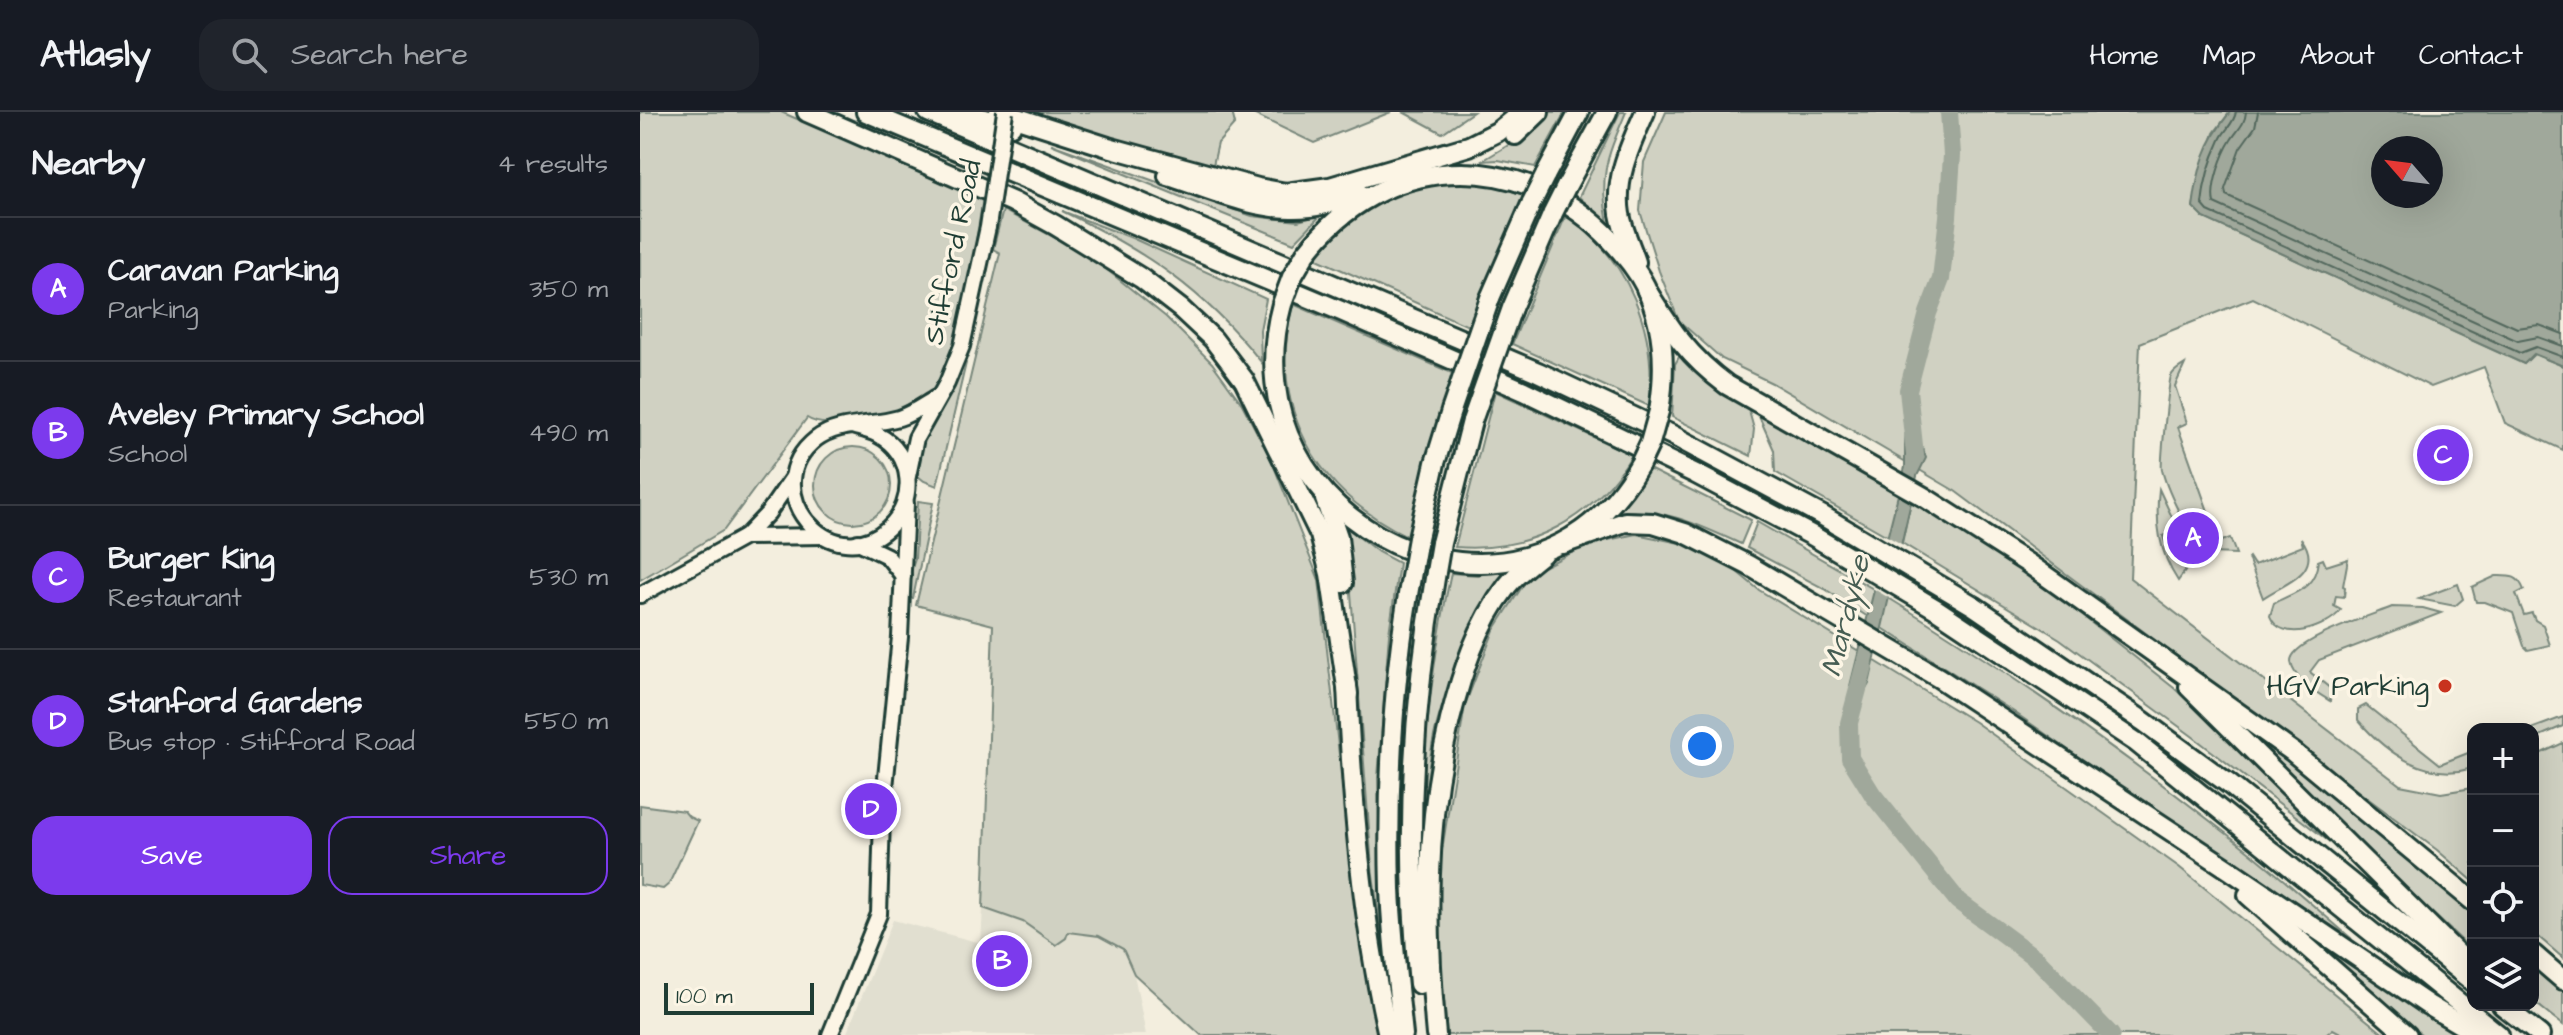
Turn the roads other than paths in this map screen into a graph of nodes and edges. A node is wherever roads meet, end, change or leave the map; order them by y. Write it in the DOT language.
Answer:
graph roads {
  1 [pos="807,112"];
  2 [pos="839,112"];
  3 [pos="866,112"];
  4 [pos="928,112"];
  5 [pos="959,112"];
  6 [pos="999,112"];
  7 [pos="1005,112"];
  8 [pos="1522,112"];
  9 [pos="1539,112"];
  10 [pos="1579,112"];
  11 [pos="1607,112"];
  12 [pos="1645,112"];
  13 [pos="1417,177"];
  14 [pos="1398,183"];
  15 [pos="1646,288"];
  16 [pos="936,398"];
  17 [pos="855,427"];
  18 [pos="1289,438"];
  19 [pos="793,477"];
  20 [pos="908,477"];
  21 [pos="1319,488"];
  22 [pos="906,503"];
  23 [pos="823,536"];
  24 [pos="745,537"];
  25 [pos="857,542"];
  26 [pos="1563,544"];
  27 [pos="1545,551"];
  28 [pos="903,576"];
  29 [pos="640,595"];
  30 [pos="2147,646"];
  31 [pos="1348,694"];
  32 [pos="2136,808"];
  33 [pos="2467,896"];
  34 [pos="2539,959"];
  35 [pos="2467,964"];
  36 [pos="2467,977"];
  37 [pos="2563,980"];
  38 [pos="2510,1011"];
  39 [pos="830,1035"];
  40 [pos="1388,1035"];
  41 [pos="1403,1035"];
  42 [pos="1427,1035"];
  43 [pos="1436,1035"];
  44 [pos="2407,1035"];
  45 [pos="2478,1035"];
  46 [pos="2499,1035"];
  47 [pos="2540,1035"];
  1 -- 31 [label="highway"];
  2 -- 18 [label="highway"];
  3 -- 46 [label="highway"];
  4 -- 36 [label="highway"];
  5 -- 14 [label="highway"];
  6 -- 8 [label="highway"];
  7 -- 16 [label="main road, Stifford Road, bridge"];
  9 -- 13 [label="highway"];
  10 -- 41 [label="highway, bridge"];
  11 -- 42 [label="highway, bridge"];
  12 -- 15 [label="highway"];
  13 -- 14 [label="highway"];
  13 -- 15 [label="highway"];
  14 -- 18 [label="highway, bridge"];
  15 -- 26 [label="highway, bridge"];
  15 -- 30 [label="highway"];
  16 -- 17 [label="main road"];
  16 -- 20 [label="main road, Stifford Road"];
  17 -- 19 [label="main road"];
  17 -- 20 [label="main road"];
  18 -- 21 [label="highway"];
  19 -- 23 [label="main road"];
  19 -- 24 [label="main road"];
  20 -- 22 [label="main road"];
  21 -- 27 [label="highway"];
  21 -- 31 [label="highway"];
  22 -- 25 [label="main road"];
  22 -- 28 [label="main road"];
  23 -- 24 [label="main road"];
  23 -- 25 [label="main road"];
  24 -- 29 [label="main road"];
  25 -- 28 [label="main road"];
  26 -- 27 [label="highway"];
  26 -- 32 [label="highway"];
  27 -- 43 [label="highway"];
  28 -- 39 [label="main road"];
  30 -- 33 [label="highway"];
  30 -- 35 [label="highway"];
  31 -- 40 [label="highway"];
  32 -- 44 [label="highway"];
  32 -- 45 [label="highway"];
  34 -- 37 [label="highway"];
  38 -- 47 [label="highway"];
}
